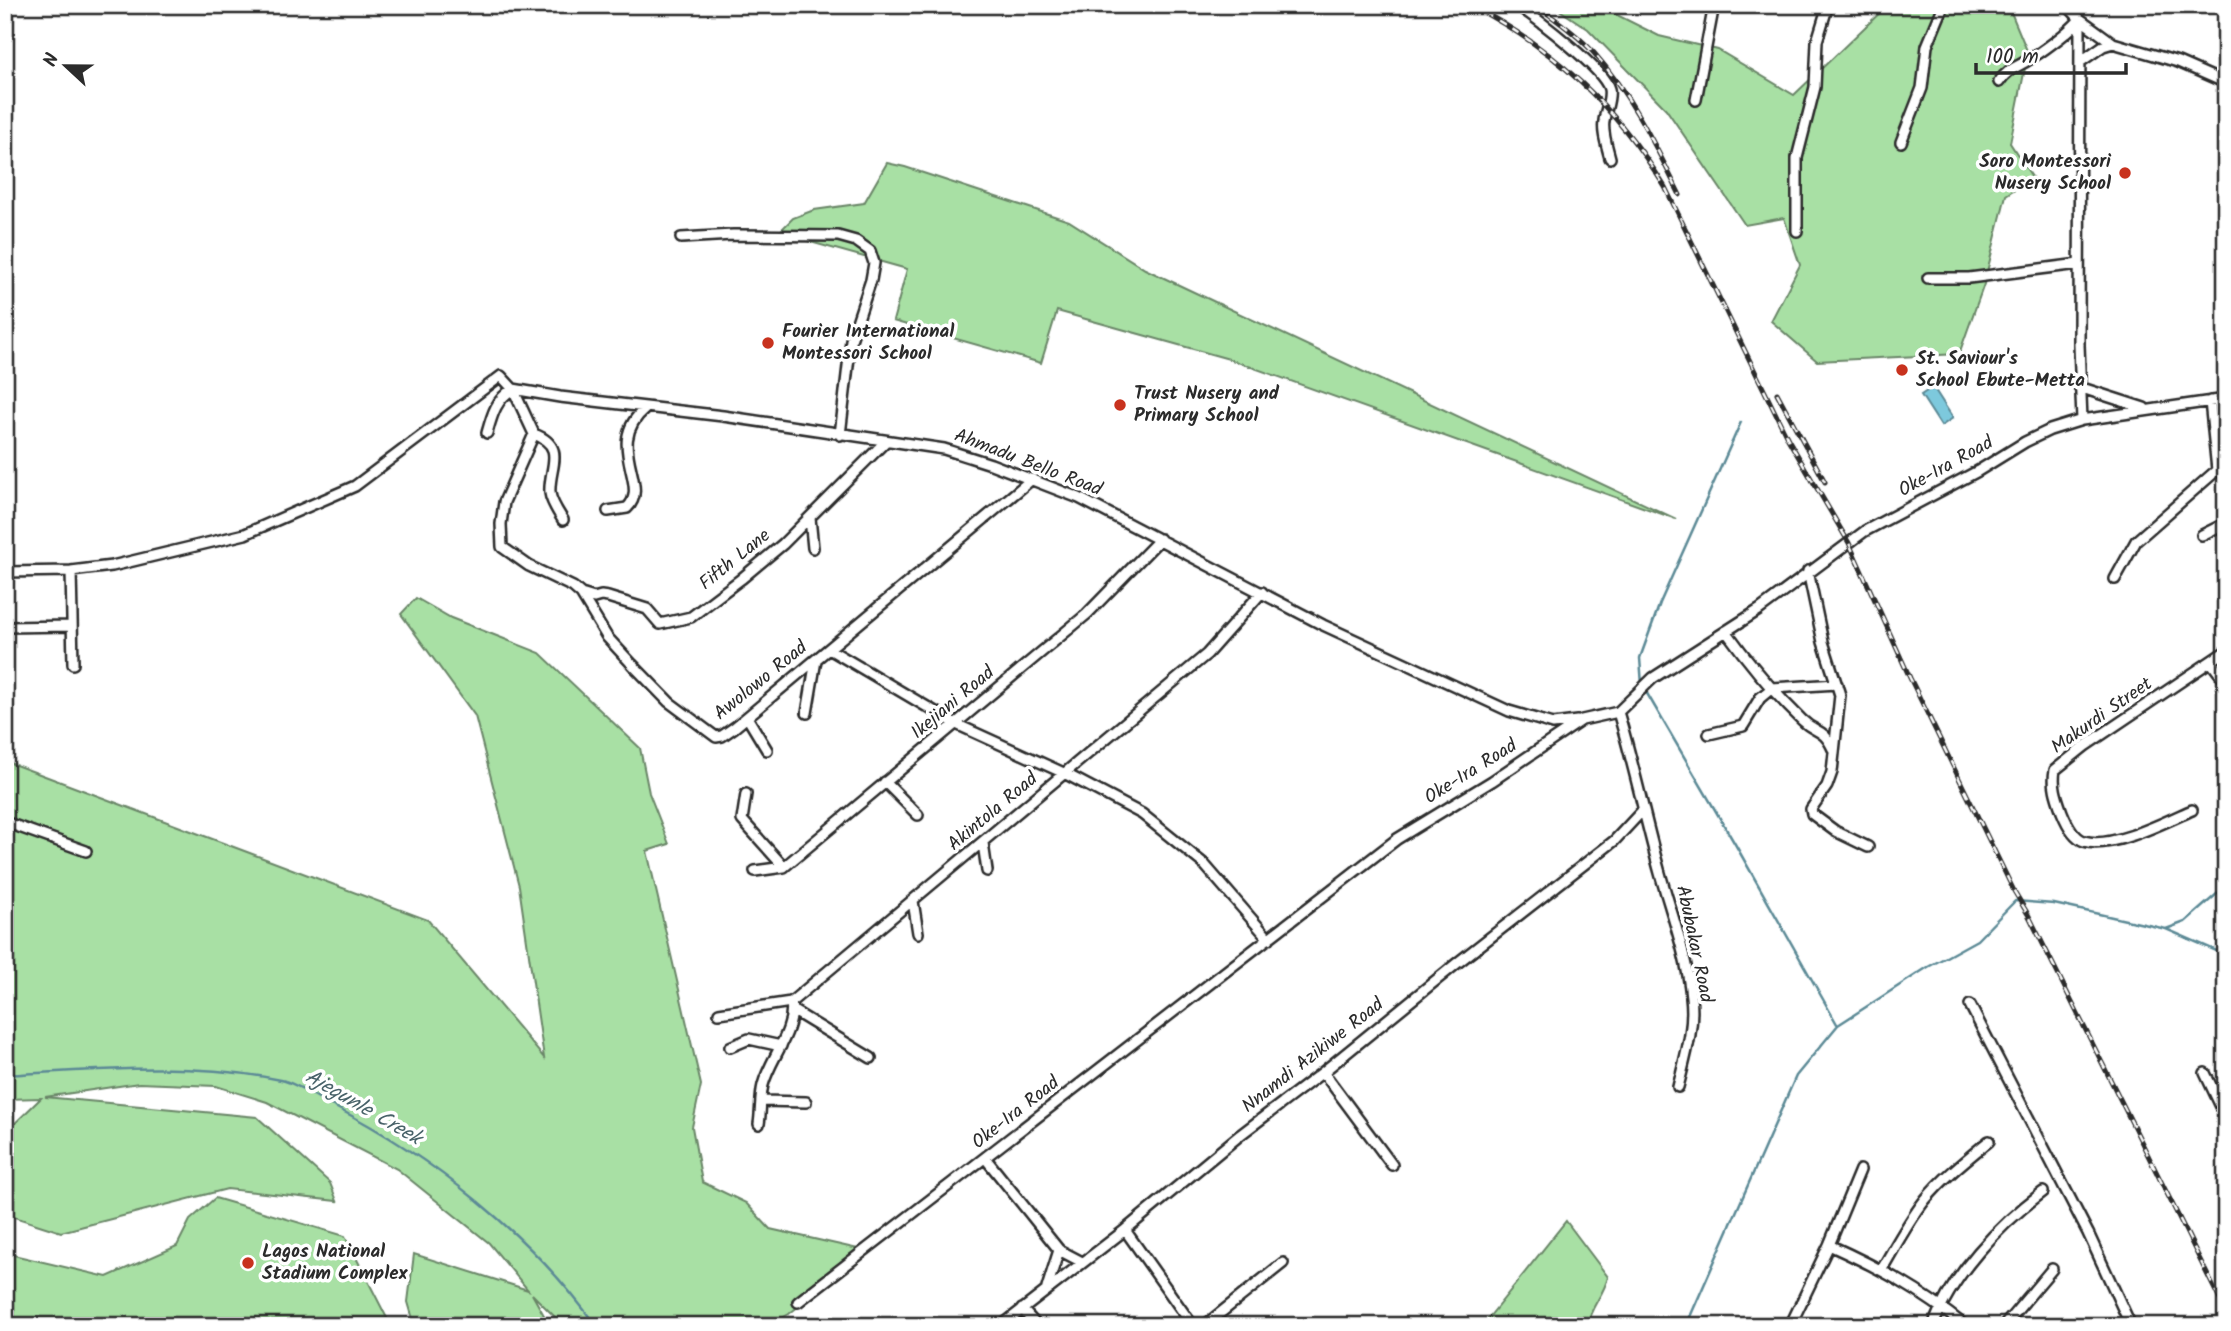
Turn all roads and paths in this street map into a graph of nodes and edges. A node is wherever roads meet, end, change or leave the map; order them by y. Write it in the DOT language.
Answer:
graph roads {
  1 [pos="1517,5"];
  2 [pos="1714,5"];
  3 [pos="1828,5"];
  4 [pos="1944,5"];
  5 [pos="2067,5"];
  6 [pos="2080,19"];
  7 [pos="2113,43"];
  8 [pos="2080,62"];
  9 [pos="1998,82"];
  10 [pos="2226,83"];
  11 [pos="1696,100"];
  12 [pos="1901,142"];
  13 [pos="1611,158"];
  14 [pos="1797,231"];
  15 [pos="681,238"];
  16 [pos="2079,264"];
  17 [pos="1928,278"];
  18 [pos="2079,387"];
  19 [pos="513,389"];
  20 [pos="2226,399"];
  21 [pos="2210,401"];
  22 [pos="646,408"];
  23 [pos="2149,409"];
  24 [pos="2082,420"];
  25 [pos="487,433"];
  26 [pos="534,433"];
  27 [pos="840,435"];
  28 [pos="885,442"];
  29 [pos="2222,470"];
  30 [pos="1032,479"];
  31 [pos="608,511"];
  32 [pos="810,518"];
  33 [pos="563,520"];
  34 [pos="2226,523"];
  35 [pos="2202,535"];
  36 [pos="1160,539"];
  37 [pos="813,548"];
  38 [pos="71,571"];
  39 [pos="1808,571"];
  40 [pos="5,572"];
  41 [pos="2115,579"];
  42 [pos="1262,592"];
  43 [pos="581,594"];
  44 [pos="72,626"];
  45 [pos="5,627"];
  46 [pos="1726,631"];
  47 [pos="829,649"];
  48 [pos="2226,651"];
  49 [pos="816,660"];
  50 [pos="2211,662"];
  51 [pos="73,664"];
  52 [pos="2226,682"];
  53 [pos="1837,684"];
  54 [pos="1772,688"];
  55 [pos="1618,712"];
  56 [pos="807,713"];
  57 [pos="747,717"];
  58 [pos="1582,720"];
  59 [pos="956,724"];
  60 [pos="1709,734"];
  61 [pos="767,750"];
  62 [pos="1833,751"];
  63 [pos="1066,774"];
  64 [pos="885,782"];
  65 [pos="746,794"];
  66 [pos="1643,810"];
  67 [pos="2192,810"];
  68 [pos="918,815"];
  69 [pos="5,822"];
  70 [pos="983,843"];
  71 [pos="1868,847"];
  72 [pos="86,851"];
  73 [pos="784,867"];
  74 [pos="755,871"];
  75 [pos="987,871"];
  76 [pos="913,901"];
  77 [pos="918,933"];
  78 [pos="1269,939"];
  79 [pos="1970,1005"];
  80 [pos="791,1006"];
  81 [pos="719,1013"];
  82 [pos="781,1046"];
  83 [pos="730,1047"];
  84 [pos="872,1058"];
  85 [pos="1323,1072"];
  86 [pos="2205,1073"];
  87 [pos="1678,1087"];
  88 [pos="762,1101"];
  89 [pos="806,1102"];
  90 [pos="2226,1117"];
  91 [pos="759,1124"];
  92 [pos="1989,1141"];
  93 [pos="986,1158"];
  94 [pos="1392,1165"];
  95 [pos="1860,1170"];
  96 [pos="2043,1192"];
  97 [pos="1125,1230"];
  98 [pos="1829,1245"];
  99 [pos="1059,1250"];
  100 [pos="1082,1262"];
  101 [pos="1283,1263"];
  102 [pos="1882,1269"];
  103 [pos="2052,1269"];
  104 [pos="1046,1289"];
  105 [pos="798,1302"];
  106 [pos="1940,1306"];
  107 [pos="1022,1309"];
  108 [pos="1001,1326"];
  109 [pos="1037,1326"];
  110 [pos="1193,1326"];
  111 [pos="1204,1326"];
  112 [pos="1790,1326"];
  113 [pos="1933,1326"];
  114 [pos="1965,1326"];
  115 [pos="2004,1326"];
  116 [pos="2131,1326"];
  1 -- 13 [label="street"];
  2 -- 11 [label="street"];
  3 -- 14 [label="street"];
  4 -- 12 [label="street"];
  5 -- 6 [label="street"];
  6 -- 7 [label="street"];
  6 -- 8 [label="street"];
  6 -- 9 [label="street"];
  7 -- 8 [label="street"];
  7 -- 10 [label="street"];
  8 -- 16 [label="street"];
  15 -- 27 [label="street"];
  16 -- 17 [label="street"];
  16 -- 18 [label="street"];
  18 -- 23 [label="street"];
  18 -- 24 [label="street"];
  19 -- 22 [label="street, Ahmadu Bello Road"];
  19 -- 25 [label="street"];
  19 -- 26 [label="street"];
  19 -- 38 [label="street"];
  20 -- 21 [label="street, Oke-Ira Road"];
  21 -- 23 [label="street, Oke-Ira Road"];
  21 -- 29 [label="street"];
  22 -- 27 [label="street, Ahmadu Bello Road"];
  22 -- 31 [label="street"];
  23 -- 24 [label="street, Oke-Ira Road"];
  24 -- 39 [label="street, Oke-Ira Road"];
  26 -- 33 [label="street"];
  26 -- 43 [label="street, Awolowo Road"];
  27 -- 28 [label="street, Ahmadu Bello Road"];
  28 -- 30 [label="street, Ahmadu Bello Road"];
  28 -- 32 [label="street, Fifth Lane"];
  29 -- 41 [label="street"];
  30 -- 36 [label="street, Ahmadu Bello Road"];
  30 -- 47 [label="street, Awolowo Road"];
  32 -- 37 [label="street"];
  32 -- 43 [label="street, Fifth Lane"];
  34 -- 35 [label="street"];
  36 -- 42 [label="street, Ahmadu Bello Road"];
  36 -- 59 [label="street, Ikejiani Road"];
  38 -- 40 [label="street"];
  38 -- 44 [label="street"];
  39 -- 46 [label="street, Oke-Ira Road"];
  39 -- 53 [label="street"];
  42 -- 58 [label="street, Ahmadu Bello Road"];
  42 -- 63 [label="street, Akintola Road"];
  43 -- 57 [label="street, Awolowo Road"];
  44 -- 45 [label="street"];
  44 -- 51 [label="street"];
  46 -- 54 [label="street"];
  46 -- 55 [label="street, Oke-Ira Road"];
  47 -- 49 [label="street, Awolowo Road"];
  47 -- 59 [label="street"];
  48 -- 50 [label="street, Makurdi Street"];
  49 -- 56 [label="street"];
  49 -- 57 [label="street, Awolowo Road"];
  50 -- 52 [label="street"];
  50 -- 67 [label="street, Makurdi Street"];
  53 -- 54 [label="street"];
  53 -- 62 [label="street"];
  54 -- 60 [label="street"];
  54 -- 62 [label="street"];
  55 -- 58 [label="street, Oke-Ira Road"];
  55 -- 66 [label="street"];
  57 -- 61 [label="street"];
  58 -- 78 [label="street, Oke-Ira Road"];
  59 -- 63 [label="street"];
  59 -- 64 [label="street, Ikejiani Road"];
  62 -- 71 [label="street"];
  63 -- 70 [label="street, Akintola Road"];
  63 -- 78 [label="street"];
  64 -- 68 [label="street"];
  64 -- 73 [label="street, Ikejiani Road"];
  65 -- 73 [label="street"];
  66 -- 85 [label="street, Nnamdi Azikiwe Road"];
  66 -- 87 [label="street, Abubakar Road"];
  69 -- 72 [label="street"];
  70 -- 75 [label="street"];
  70 -- 76 [label="street, Akintola Road"];
  73 -- 74 [label="street"];
  76 -- 77 [label="street"];
  76 -- 80 [label="street, Akintola Road"];
  78 -- 93 [label="street, Oke-Ira Road"];
  79 -- 116 [label="street"];
  80 -- 81 [label="street"];
  80 -- 82 [label="street"];
  80 -- 84 [label="street"];
  82 -- 83 [label="street"];
  82 -- 88 [label="street"];
  85 -- 94 [label="street"];
  85 -- 97 [label="street, Nnamdi Azikiwe Road"];
  86 -- 90 [label="street"];
  88 -- 89 [label="street"];
  88 -- 91 [label="street"];
  92 -- 102 [label="street"];
  93 -- 99 [label="street"];
  93 -- 105 [label="street, Oke-Ira Road"];
  95 -- 98 [label="street"];
  96 -- 106 [label="street"];
  97 -- 100 [label="street, Nnamdi Azikiwe Road"];
  97 -- 110 [label="street"];
  98 -- 102 [label="street"];
  98 -- 112 [label="street"];
  99 -- 100 [label="street"];
  99 -- 104 [label="street"];
  100 -- 104 [label="street, Nnamdi Azikiwe Road"];
  101 -- 111 [label="street"];
  102 -- 106 [label="street"];
  103 -- 115 [label="street"];
  104 -- 107 [label="street, Nnamdi Azikiwe Road"];
  106 -- 113 [label="street"];
  106 -- 114 [label="street"];
  107 -- 108 [label="street, Nnamdi Azikiwe Road"];
  107 -- 109 [label="street"];
}
